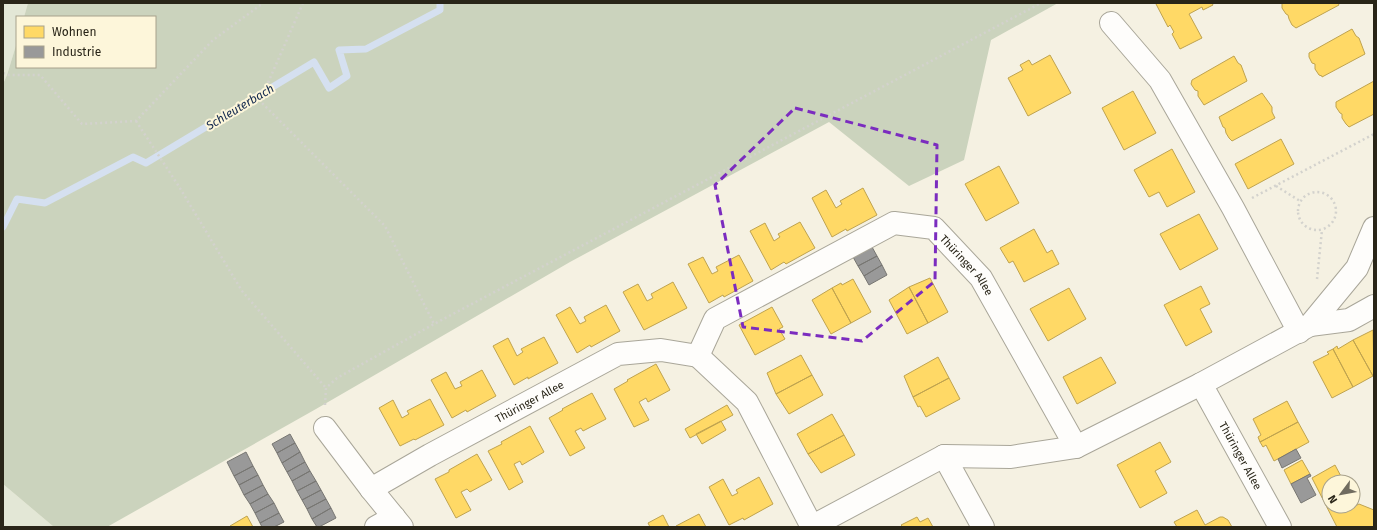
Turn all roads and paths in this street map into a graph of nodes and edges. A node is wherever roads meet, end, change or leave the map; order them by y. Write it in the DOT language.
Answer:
graph roads {
  1 [pos="263,3"];
  2 [pos="304,3"];
  3 [pos="1041,3"];
  4 [pos="1111,23"];
  5 [pos="3,73"];
  6 [pos="136,121"];
  7 [pos="1374,134"];
  8 [pos="1276,185"];
  9 [pos="1300,201"];
  10 [pos="1233,208"];
  11 [pos="1374,228"];
  12 [pos="1322,230"];
  13 [pos="1317,280"];
  14 [pos="1374,306"];
  15 [pos="434,324"];
  16 [pos="1305,328"];
  17 [pos="698,356"];
  18 [pos="1201,384"];
  19 [pos="326,388"];
  20 [pos="325,428"];
  21 [pos="1076,447"];
  22 [pos="944,456"];
  23 [pos="370,490"];
  24 [pos="390,524"];
  25 [pos="811,527"];
  26 [pos="983,527"];
  27 [pos="1280,527"];
  1 -- 6 [label="path"];
  2 -- 15 [label="path"];
  3 -- 15 [label="path"];
  4 -- 10 [label="street"];
  5 -- 6 [label="path"];
  6 -- 19 [label="path"];
  7 -- 8 [label="path"];
  8 -- 9 [label="path"];
  8 -- 10 [label="path"];
  9 -- 12 [label="path"];
  9 -- 12 [label="path"];
  10 -- 16 [label="street"];
  11 -- 16 [label="street"];
  12 -- 13 [label="path"];
  14 -- 16 [label="street"];
  15 -- 19 [label="path"];
  16 -- 18 [label="street"];
  17 -- 21 [label="street, Thüringer Allee"];
  17 -- 23 [label="street, Thüringer Allee"];
  17 -- 25 [label="street"];
  18 -- 21 [label="street"];
  18 -- 27 [label="street, Thüringer Allee"];
  19 -- 20 [label="path"];
  20 -- 23 [label="street"];
  21 -- 22 [label="street"];
  22 -- 25 [label="street"];
  22 -- 26 [label="street"];
  23 -- 24 [label="street"];
}
